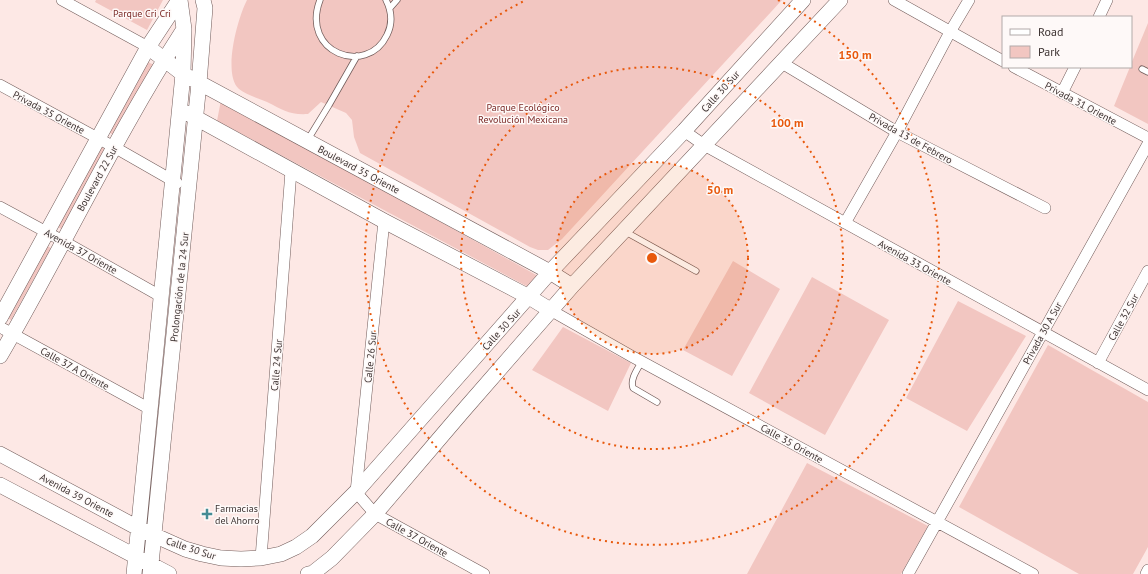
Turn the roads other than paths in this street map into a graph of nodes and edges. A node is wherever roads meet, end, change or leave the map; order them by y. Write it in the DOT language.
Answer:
graph roads {
  1 [pos="62,0"];
  2 [pos="180,0"];
  3 [pos="320,0"];
  4 [pos="386,0"];
  5 [pos="397,0"];
  6 [pos="803,0"];
  7 [pos="840,0"];
  8 [pos="894,0"];
  9 [pos="969,0"];
  10 [pos="1107,0"];
  11 [pos="206,3"];
  12 [pos="82,5"];
  13 [pos="390,8"];
  14 [pos="1099,16"];
  15 [pos="184,29"];
  16 [pos="950,32"];
  17 [pos="148,47"];
  18 [pos="357,56"];
  19 [pos="164,60"];
  20 [pos="1002,60"];
  21 [pos="782,62"];
  22 [pos="1016,68"];
  23 [pos="1074,68"];
  24 [pos="183,74"];
  25 [pos="199,83"];
  26 [pos="0,85"];
  27 [pos="1062,93"];
  28 [pos="180,110"];
  29 [pos="196,117"];
  30 [pos="684,131"];
  31 [pos="896,132"];
  32 [pos="99,138"];
  33 [pos="1148,138"];
  34 [pos="307,141"];
  35 [pos="1148,144"];
  36 [pos="704,145"];
  37 [pos="114,147"];
  38 [pos="291,171"];
  39 [pos="173,180"];
  40 [pos="188,189"];
  41 [pos="0,207"];
  42 [pos="1044,208"];
  43 [pos="384,221"];
  44 [pos="845,223"];
  45 [pos="624,231"];
  46 [pos="48,232"];
  47 [pos="63,241"];
  48 [pos="696,271"];
  49 [pos="1148,271"];
  50 [pos="550,272"];
  51 [pos="572,286"];
  52 [pos="162,297"];
  53 [pos="529,297"];
  54 [pos="552,310"];
  55 [pos="0,318"];
  56 [pos="6,330"];
  57 [pos="1042,332"];
  58 [pos="0,356"];
  59 [pos="642,361"];
  60 [pos="1098,363"];
  61 [pos="1148,390"];
  62 [pos="657,402"];
  63 [pos="150,409"];
  64 [pos="0,454"];
  65 [pos="0,485"];
  66 [pos="356,492"];
  67 [pos="375,514"];
  68 [pos="937,522"];
  69 [pos="138,528"];
  70 [pos="154,536"];
  71 [pos="136,558"];
  72 [pos="261,558"];
  73 [pos="151,569"];
  74 [pos="1148,570"];
  75 [pos="134,574"];
  76 [pos="169,574"];
  77 [pos="312,574"];
  78 [pos="484,574"];
  79 [pos="908,574"];
  80 [pos="1033,574"];
  81 [pos="1146,574"];
  1 -- 12 [label="street"];
  2 -- 15 [label="main road, Prolongación de la 24 Sur"];
  2 -- 17 [label="main road, Boulevard 22 Sur"];
  3 -- 18 [label="lane"];
  4 -- 13 [label="lane"];
  5 -- 13 [label="lane"];
  6 -- 30 [label="main road, Calle 30 Sur"];
  7 -- 21 [label="main road"];
  8 -- 16 [label="street"];
  9 -- 16 [label="street"];
  10 -- 14 [label="street"];
  11 -- 15 [label="main road, Boulevard 22 Sur"];
  11 -- 25 [label="main road, Prolongación de la 24 Sur"];
  12 -- 17 [label="street"];
  13 -- 18 [label="lane"];
  15 -- 19 [label="main road, Boulevard 22 Sur"];
  15 -- 24 [label="main road, Prolongación de la 24 Sur"];
  16 -- 20 [label="street"];
  16 -- 31 [label="street"];
  17 -- 19 [label="main road, Boulevard 35 Oriente"];
  17 -- 32 [label="main road, Boulevard 22 Sur"];
  18 -- 34 [label="lane"];
  19 -- 24 [label="main road, Boulevard 35 Oriente"];
  19 -- 37 [label="main road, Boulevard 22 Sur"];
  21 -- 31 [label="street, Privada 13 de Febrero"];
  21 -- 36 [label="main road"];
  22 -- 27 [label="street, Privada 31 Oriente"];
  23 -- 27 [label="street"];
  24 -- 25 [label="main road, Boulevard 35 Oriente"];
  24 -- 28 [label="main road, Prolongación de la 24 Sur"];
  25 -- 29 [label="main road, Prolongación de la 24 Sur"];
  25 -- 34 [label="main road, Boulevard 35 Oriente"];
  26 -- 32 [label="street, Privada 35 Oriente"];
  27 -- 33 [label="street, Privada 31 Oriente"];
  28 -- 29 [label="main road"];
  28 -- 39 [label="main road, Prolongación de la 24 Sur"];
  29 -- 38 [label="main road"];
  29 -- 40 [label="main road, Prolongación de la 24 Sur"];
  30 -- 36 [label="street, Avenida 33 Oriente"];
  30 -- 50 [label="main road, Calle 30 Sur"];
  31 -- 42 [label="street, Privada 13 de Febrero"];
  31 -- 44 [label="street"];
  32 -- 37 [label="street, Privada 35 Oriente"];
  32 -- 46 [label="main road, Boulevard 22 Sur"];
  34 -- 50 [label="main road, Boulevard 35 Oriente"];
  35 -- 57 [label="street, Privada 30 A Sur"];
  36 -- 44 [label="street, Avenida 33 Oriente"];
  36 -- 45 [label="main road"];
  37 -- 39 [label="street, Privada 35 Oriente"];
  37 -- 47 [label="main road, Boulevard 22 Sur"];
  38 -- 43 [label="main road"];
  38 -- 72 [label="street, Calle 24 Sur"];
  39 -- 40 [label="street, Privada 35 Oriente"];
  39 -- 52 [label="main road, Prolongación de la 24 Sur"];
  40 -- 70 [label="main road, Prolongación de la 24 Sur"];
  41 -- 46 [label="street, Avenida 37 Oriente"];
  43 -- 53 [label="main road"];
  43 -- 66 [label="street, Calle 26 Sur"];
  44 -- 57 [label="street, Avenida 33 Oriente"];
  45 -- 48 [label="lane"];
  45 -- 51 [label="main road"];
  46 -- 47 [label="street, Avenida 37 Oriente"];
  46 -- 55 [label="main road, Boulevard 22 Sur"];
  47 -- 52 [label="street, Avenida 37 Oriente"];
  47 -- 56 [label="main road, Boulevard 22 Sur"];
  49 -- 60 [label="street, Calle 32 Sur"];
  50 -- 51 [label="main road, Boulevard 35 Oriente"];
  50 -- 53 [label="main road, Calle 30 Sur"];
  51 -- 54 [label="main road"];
  52 -- 63 [label="main road, Prolongación de la 24 Sur"];
  53 -- 54 [label="main road"];
  53 -- 66 [label="main road, Calle 30 Sur"];
  54 -- 59 [label="street, Calle 35 Oriente"];
  54 -- 67 [label="main road"];
  56 -- 58 [label="main road, Boulevard 22 Sur"];
  56 -- 63 [label="street, Calle 37 A Oriente"];
  57 -- 60 [label="street, Avenida 33 Oriente"];
  57 -- 68 [label="street, Privada 30 A Sur"];
  59 -- 62 [label="lane"];
  59 -- 68 [label="street, Calle 35 Oriente"];
  60 -- 61 [label="street, Avenida 33 Oriente"];
  63 -- 69 [label="main road, Prolongación de la 24 Sur"];
  64 -- 69 [label="main road, Avenida 39 Oriente"];
  65 -- 71 [label="main road"];
  66 -- 67 [label="street, Calle 37 Oriente"];
  66 -- 72 [label="main road, Calle 30 Sur"];
  67 -- 77 [label="main road"];
  67 -- 78 [label="street, Calle 37 Oriente"];
  68 -- 79 [label="street"];
  68 -- 80 [label="street, Calle 35 Oriente"];
  69 -- 70 [label="main road, Avenida 39 Oriente"];
  69 -- 71 [label="main road, Prolongación de la 24 Sur"];
  70 -- 72 [label="main road, Calle 30 Sur"];
  70 -- 73 [label="main road, Prolongación de la 24 Sur"];
  71 -- 73 [label="main road"];
  71 -- 75 [label="main road, Prolongación de la 24 Sur"];
  73 -- 76 [label="main road"];
  74 -- 81 [label="street"];
}
